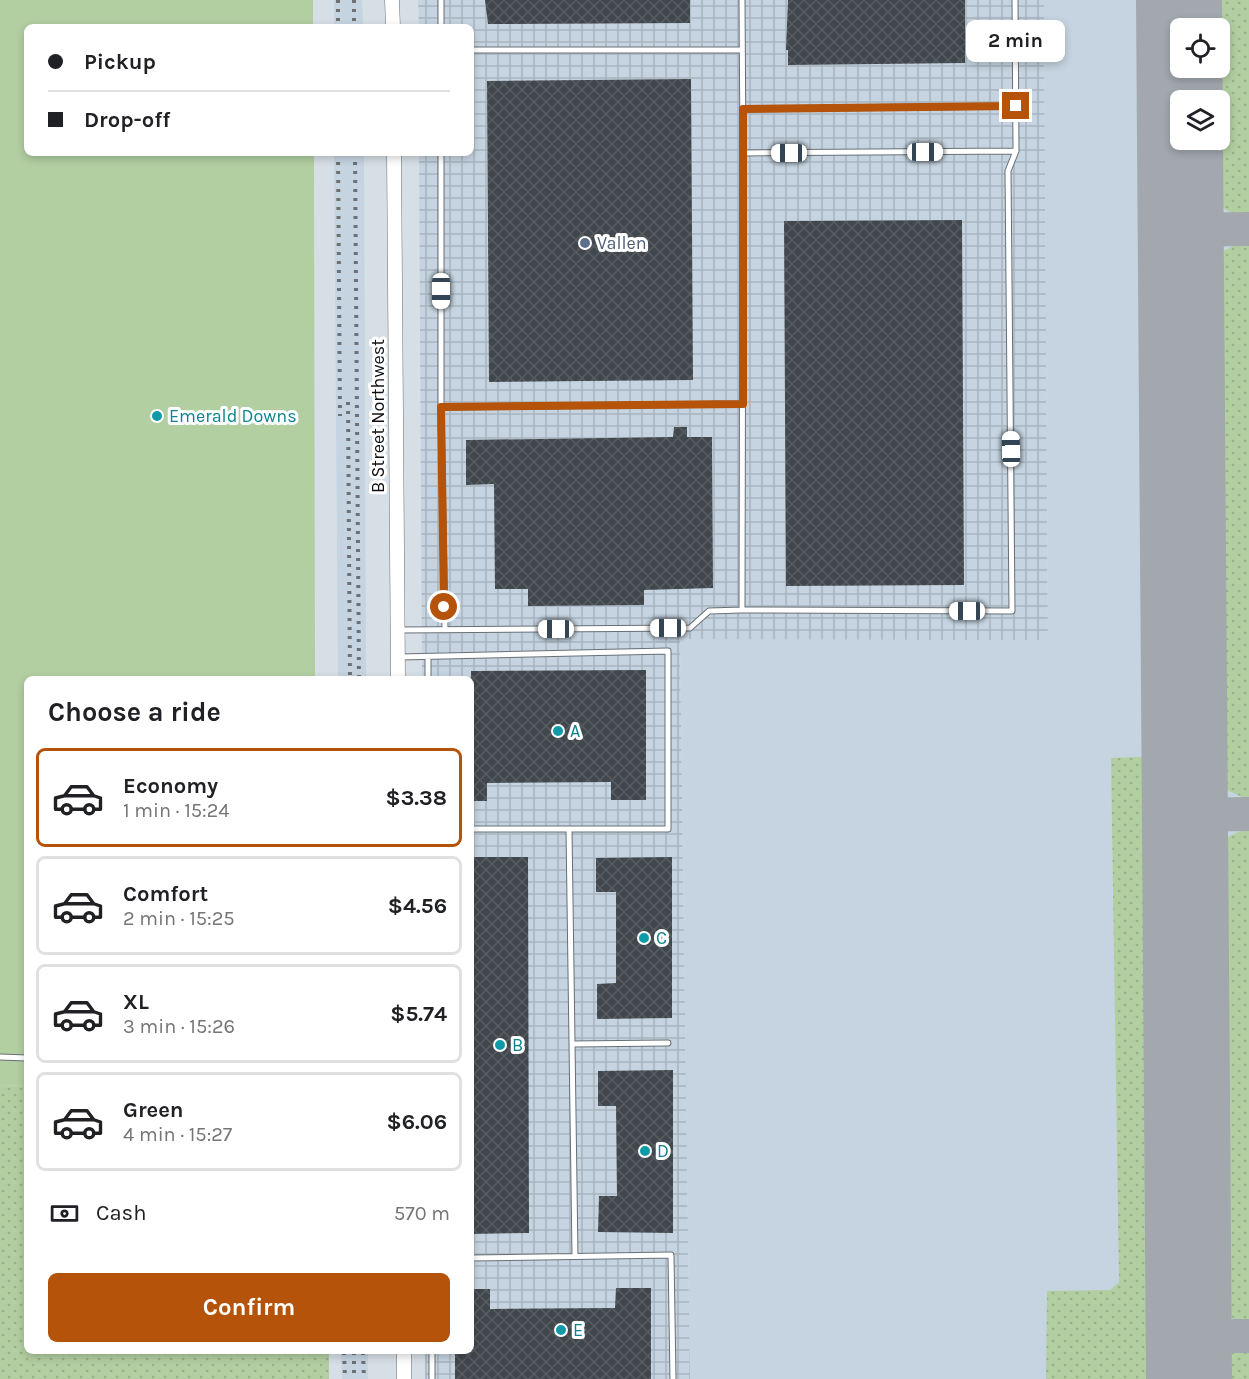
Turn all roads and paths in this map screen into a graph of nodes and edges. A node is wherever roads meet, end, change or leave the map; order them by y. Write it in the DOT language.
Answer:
graph roads {
  1 [pos="392,0"];
  2 [pos="441,0"];
  3 [pos="742,0"];
  4 [pos="1015,0"];
  5 [pos="393,24"];
  6 [pos="441,24"];
  7 [pos="474,50"];
  8 [pos="742,50"];
  9 [pos="1016,106"];
  10 [pos="743,109"];
  11 [pos="1016,151"];
  12 [pos="743,153"];
  13 [pos="394,156"];
  14 [pos="441,156"];
  15 [pos="743,404"];
  16 [pos="441,407"];
  17 [pos="742,610"];
  18 [pos="398,630"];
  19 [pos="445,630"];
  20 [pos="398,657"];
  21 [pos="428,657"];
  22 [pos="398,676"];
  23 [pos="428,676"];
  24 [pos="474,829"];
  25 [pos="569,829"];
  26 [pos="668,1043"];
  27 [pos="572,1044"];
  28 [pos="0,1057"];
  29 [pos="24,1059"];
  30 [pos="575,1256"];
  31 [pos="474,1258"];
  32 [pos="404,1354"];
  33 [pos="432,1354"];
  34 [pos="404,1379"];
  35 [pos="432,1379"];
  36 [pos="673,1379"];
  1 -- 5 [label="street"];
  2 -- 6 [label="lane"];
  3 -- 8 [label="lane"];
  4 -- 9 [label="lane"];
  7 -- 8 [label="lane"];
  8 -- 10 [label="lane"];
  9 -- 10 [label="lane"];
  9 -- 11 [label="lane"];
  10 -- 12 [label="lane"];
  11 -- 12 [label="lane"];
  11 -- 17 [label="lane"];
  12 -- 15 [label="lane"];
  13 -- 18 [label="street, B Street Northwest"];
  14 -- 16 [label="lane"];
  15 -- 16 [label="lane"];
  15 -- 17 [label="lane"];
  16 -- 19 [label="lane"];
  17 -- 19 [label="lane"];
  18 -- 19 [label="lane"];
  18 -- 20 [label="street, B Street Northwest"];
  20 -- 21 [label="lane"];
  20 -- 22 [label="street, B Street Northwest"];
  21 -- 23 [label="lane"];
  21 -- 25 [label="lane"];
  24 -- 25 [label="lane"];
  25 -- 27 [label="lane"];
  26 -- 27 [label="lane"];
  27 -- 30 [label="lane"];
  28 -- 29 [label="lane"];
  30 -- 31 [label="lane"];
  30 -- 36 [label="lane"];
  32 -- 34 [label="street"];
  33 -- 35 [label="lane"];
}
